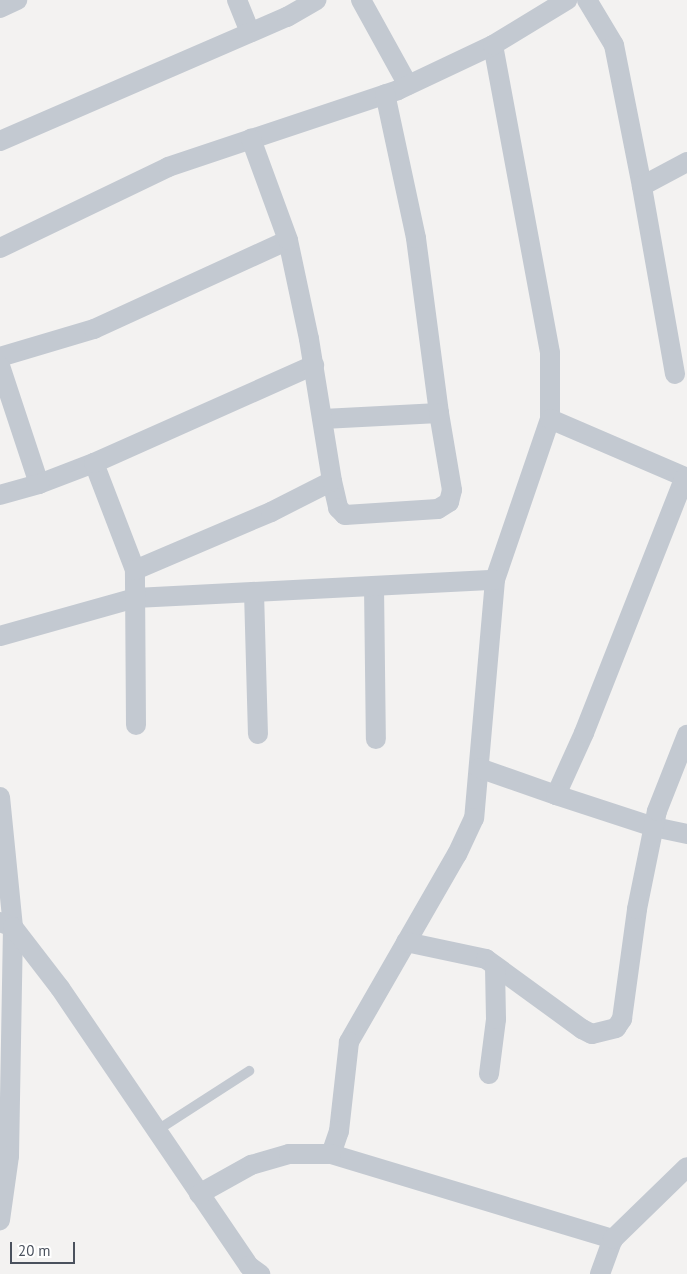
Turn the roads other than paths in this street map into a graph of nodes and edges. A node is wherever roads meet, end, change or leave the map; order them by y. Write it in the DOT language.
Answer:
graph roads {
  1 [pos="17,0"];
  2 [pos="237,0"];
  3 [pos="317,0"];
  4 [pos="361,0"];
  5 [pos="567,0"];
  6 [pos="587,0"];
  7 [pos="0,8"];
  8 [pos="250,33"];
  9 [pos="493,45"];
  10 [pos="408,85"];
  11 [pos="385,94"];
  12 [pos="251,139"];
  13 [pos="0,141"];
  14 [pos="687,162"];
  15 [pos="642,186"];
  16 [pos="288,240"];
  17 [pos="0,248"];
  18 [pos="0,358"];
  19 [pos="314,365"];
  20 [pos="0,366"];
  21 [pos="675,374"];
  22 [pos="439,413"];
  23 [pos="323,419"];
  24 [pos="550,419"];
  25 [pos="94,463"];
  26 [pos="686,478"];
  27 [pos="332,481"];
  28 [pos="39,484"];
  29 [pos="0,495"];
  30 [pos="135,570"];
  31 [pos="495,580"];
  32 [pos="374,586"];
  33 [pos="254,592"];
  34 [pos="135,598"];
  35 [pos="0,636"];
  36 [pos="136,725"];
  37 [pos="258,734"];
  38 [pos="687,735"];
  39 [pos="376,739"];
  40 [pos="479,768"];
  41 [pos="556,795"];
  42 [pos="0,797"];
  43 [pos="654,827"];
  44 [pos="687,834"];
  45 [pos="6,924"];
  46 [pos="406,942"];
  47 [pos="495,966"];
  48 [pos="249,1071"];
  49 [pos="489,1074"];
  50 [pos="156,1131"];
  51 [pos="331,1154"];
  52 [pos="687,1167"];
  53 [pos="2,1183"];
  54 [pos="199,1194"];
  55 [pos="0,1220"];
  56 [pos="613,1239"];
  57 [pos="260,1274"];
  58 [pos="600,1274"];
  1 -- 7 [label="street"];
  2 -- 8 [label="street"];
  3 -- 8 [label="street"];
  4 -- 10 [label="street"];
  5 -- 9 [label="street"];
  6 -- 15 [label="street"];
  8 -- 13 [label="street"];
  9 -- 10 [label="street"];
  9 -- 24 [label="street"];
  10 -- 11 [label="street"];
  11 -- 12 [label="street"];
  11 -- 22 [label="street"];
  12 -- 16 [label="street"];
  12 -- 17 [label="street"];
  14 -- 15 [label="street"];
  15 -- 21 [label="street"];
  16 -- 18 [label="street"];
  16 -- 19 [label="street"];
  19 -- 23 [label="street"];
  19 -- 25 [label="street"];
  20 -- 28 [label="street"];
  22 -- 23 [label="street"];
  22 -- 27 [label="street"];
  23 -- 27 [label="street"];
  24 -- 26 [label="street"];
  24 -- 31 [label="street"];
  25 -- 28 [label="street"];
  25 -- 30 [label="street"];
  26 -- 41 [label="street"];
  27 -- 30 [label="street"];
  28 -- 29 [label="street"];
  30 -- 34 [label="street"];
  31 -- 32 [label="street"];
  31 -- 40 [label="street"];
  32 -- 33 [label="street"];
  32 -- 39 [label="street"];
  33 -- 34 [label="street"];
  33 -- 37 [label="street"];
  34 -- 35 [label="street"];
  34 -- 36 [label="street"];
  38 -- 43 [label="street"];
  40 -- 41 [label="street"];
  40 -- 46 [label="street"];
  41 -- 43 [label="street"];
  42 -- 45 [label="street"];
  43 -- 44 [label="street"];
  43 -- 47 [label="street"];
  45 -- 50 [label="street"];
  45 -- 53 [label="street"];
  46 -- 47 [label="street"];
  46 -- 51 [label="street"];
  47 -- 49 [label="street"];
  48 -- 50 [label="lane"];
  50 -- 54 [label="street"];
  51 -- 54 [label="street"];
  51 -- 56 [label="street"];
  52 -- 56 [label="street"];
  53 -- 55 [label="street"];
  54 -- 57 [label="street"];
  56 -- 58 [label="street"];
}
